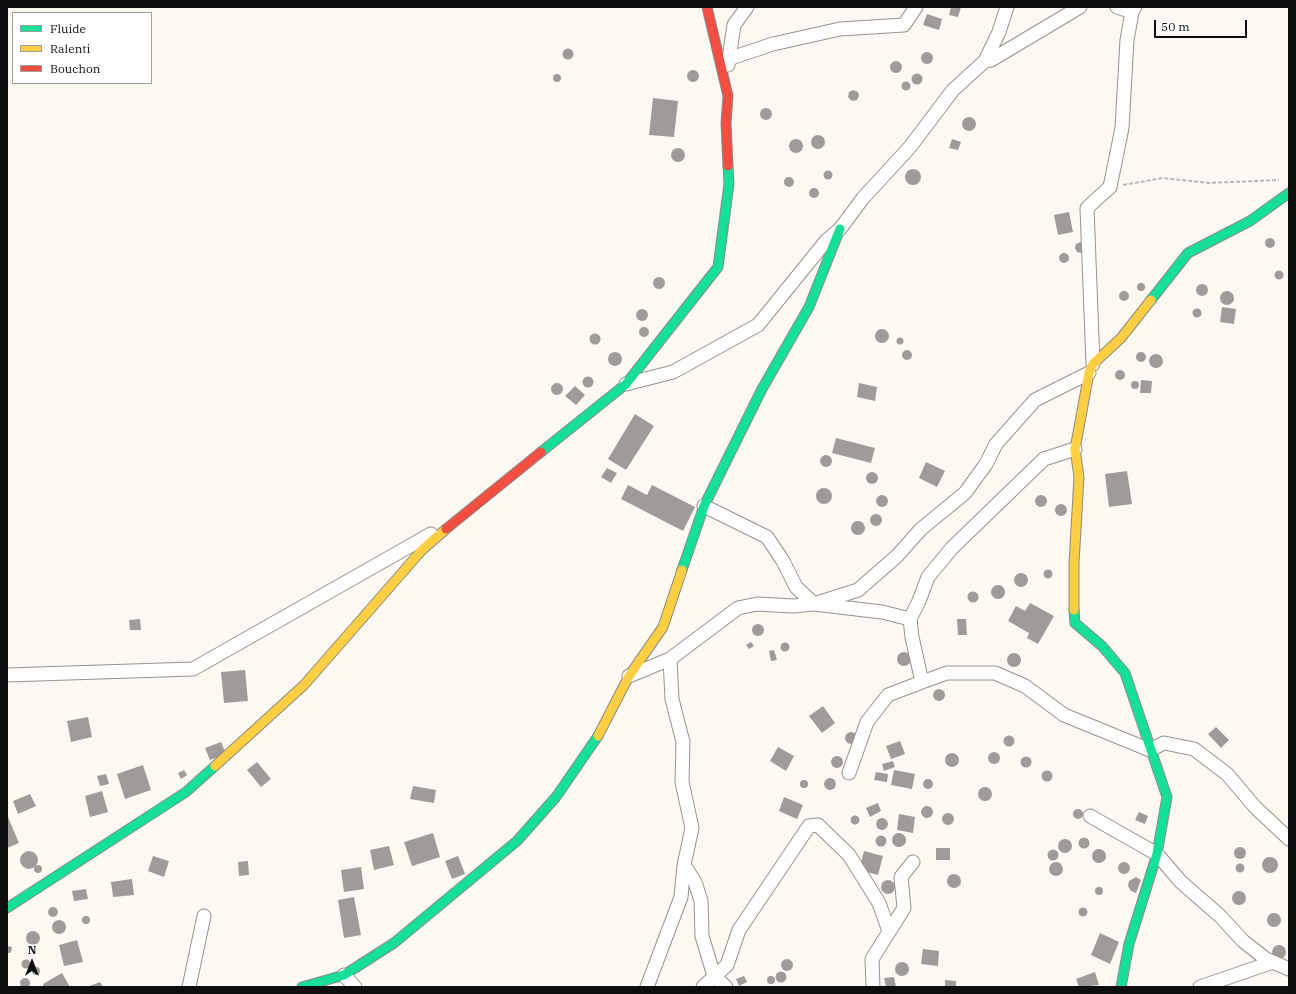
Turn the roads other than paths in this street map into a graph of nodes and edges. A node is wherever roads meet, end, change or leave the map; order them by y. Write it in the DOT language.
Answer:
graph roads {
  1 [pos="707,7"];
  2 [pos="747,7"];
  3 [pos="916,7"];
  4 [pos="1007,7"];
  5 [pos="1080,7"];
  6 [pos="1117,7"];
  7 [pos="1133,10"];
  8 [pos="728,59"];
  9 [pos="985,61"];
  10 [pos="728,96"];
  11 [pos="1289,193"];
  12 [pos="840,228"];
  13 [pos="1091,368"];
  14 [pos="626,384"];
  15 [pos="1075,449"];
  16 [pos="704,506"];
  17 [pos="454,522"];
  18 [pos="814,604"];
  19 [pos="910,619"];
  20 [pos="670,659"];
  21 [pos="7,675"];
  22 [pos="629,676"];
  23 [pos="922,682"];
  24 [pos="1150,750"];
  25 [pos="849,773"];
  26 [pos="1090,816"];
  27 [pos="1288,837"];
  28 [pos="1157,854"];
  29 [pos="913,862"];
  30 [pos="684,865"];
  31 [pos="7,908"];
  32 [pos="204,916"];
  33 [pos="889,931"];
  34 [pos="1273,962"];
  35 [pos="1289,969"];
  36 [pos="344,974"];
  37 [pos="714,976"];
  38 [pos="189,987"];
  39 [pos="302,987"];
  40 [pos="355,987"];
  41 [pos="647,987"];
  42 [pos="703,987"];
  43 [pos="726,987"];
  44 [pos="873,987"];
  45 [pos="1121,987"];
  46 [pos="1200,987"];
  1 -- 10 [label="street"];
  2 -- 8 [label="street"];
  3 -- 8 [label="street"];
  4 -- 9 [label="street"];
  5 -- 9 [label="street"];
  6 -- 7 [label="street"];
  7 -- 13 [label="street"];
  8 -- 10 [label="street"];
  9 -- 12 [label="street"];
  10 -- 14 [label="street"];
  11 -- 13 [label="street"];
  12 -- 14 [label="street"];
  12 -- 16 [label="street"];
  13 -- 15 [label="street"];
  13 -- 18 [label="street"];
  14 -- 17 [label="street"];
  15 -- 19 [label="street"];
  15 -- 24 [label="street"];
  16 -- 18 [label="street"];
  16 -- 22 [label="street"];
  17 -- 21 [label="street"];
  17 -- 31 [label="street"];
  18 -- 19 [label="street"];
  18 -- 20 [label="street"];
  19 -- 23 [label="street"];
  20 -- 22 [label="street"];
  20 -- 30 [label="street"];
  22 -- 36 [label="street"];
  23 -- 24 [label="street"];
  23 -- 25 [label="street"];
  24 -- 27 [label="street"];
  24 -- 28 [label="street"];
  26 -- 28 [label="street"];
  28 -- 34 [label="street"];
  28 -- 45 [label="street"];
  29 -- 33 [label="street"];
  30 -- 37 [label="street"];
  30 -- 41 [label="street"];
  32 -- 38 [label="street"];
  33 -- 37 [label="street"];
  33 -- 44 [label="street"];
  34 -- 35 [label="street"];
  34 -- 46 [label="street"];
  36 -- 39 [label="street"];
  36 -- 40 [label="street"];
  37 -- 42 [label="street"];
  37 -- 43 [label="street"];
}
